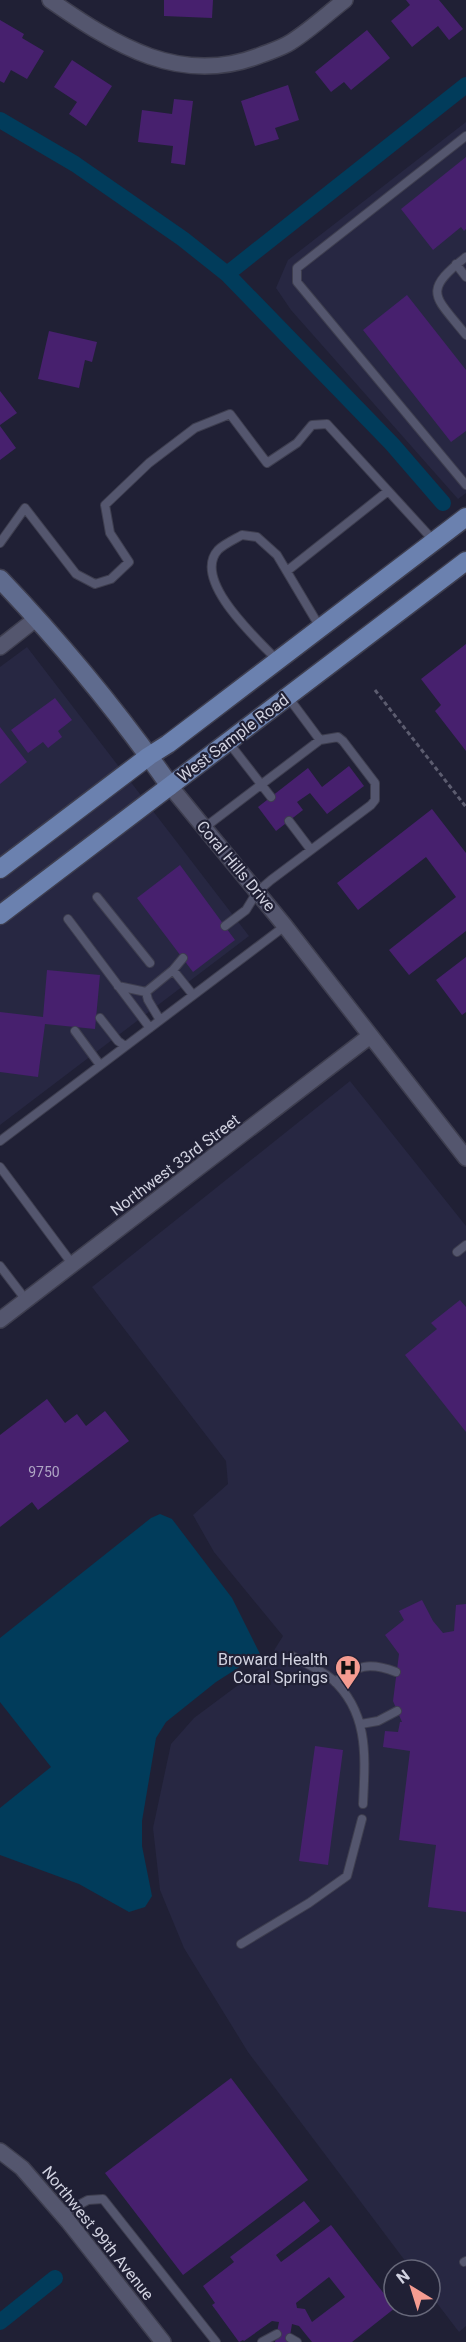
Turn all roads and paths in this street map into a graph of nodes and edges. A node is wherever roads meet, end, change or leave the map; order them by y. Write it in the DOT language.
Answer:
graph roads {
  1 [pos="50,0"];
  2 [pos="345,0"];
  3 [pos="466,136"];
  4 [pos="466,257"];
  5 [pos="456,264"];
  6 [pos="466,277"];
  7 [pos="466,334"];
  8 [pos="466,485"];
  9 [pos="388,491"];
  10 [pos="466,518"];
  11 [pos="434,542"];
  12 [pos="0,543"];
  13 [pos="463,562"];
  14 [pos="287,571"];
  15 [pos="0,579"];
  16 [pos="37,618"];
  17 [pos="321,628"];
  18 [pos="0,647"];
  19 [pos="278,661"];
  20 [pos="375,690"];
  21 [pos="288,697"];
  22 [pos="320,740"];
  23 [pos="228,741"];
  24 [pos="149,756"];
  25 [pos="262,785"];
  26 [pos="170,786"];
  27 [pos="271,797"];
  28 [pos="466,807"];
  29 [pos="289,820"];
  30 [pos="204,828"];
  31 [pos="311,850"];
  32 [pos="0,869"];
  33 [pos="257,892"];
  34 [pos="97,897"];
  35 [pos="0,915"];
  36 [pos="68,919"];
  37 [pos="226,924"];
  38 [pos="285,926"];
  39 [pos="183,958"];
  40 [pos="150,963"];
  41 [pos="174,970"];
  42 [pos="118,986"];
  43 [pos="146,992"];
  44 [pos="193,995"];
  45 [pos="100,1018"];
  46 [pos="160,1020"];
  47 [pos="150,1028"];
  48 [pos="75,1031"];
  49 [pos="370,1036"];
  50 [pos="125,1046"];
  51 [pos="100,1065"];
  52 [pos="1,1138"];
  53 [pos="466,1158"];
  54 [pos="0,1167"];
  55 [pos="466,1245"];
  56 [pos="457,1252"];
  57 [pos="73,1265"];
  58 [pos="0,1266"];
  59 [pos="26,1300"];
  60 [pos="0,1320"];
  61 [pos="292,1656"];
  62 [pos="396,1672"];
  63 [pos="335,1683"];
  64 [pos="397,1711"];
  65 [pos="362,1724"];
  66 [pos="363,1804"];
  67 [pos="362,1819"];
  68 [pos="241,1944"];
  69 [pos="0,2151"];
  70 [pos="62,2214"];
  71 [pos="277,2334"];
  72 [pos="163,2342"];
  73 [pos="216,2342"];
  74 [pos="262,2342"];
  1 -- 2 [label="street"];
  3 -- 8 [label="lane"];
  4 -- 5 [label="lane"];
  5 -- 6 [label="lane"];
  5 -- 7 [label="lane"];
  9 -- 11 [label="lane"];
  9 -- 12 [label="lane"];
  9 -- 14 [label="lane"];
  10 -- 11 [label="main road, West Sample Road"];
  11 -- 17 [label="main road, West Sample Road"];
  13 -- 21 [label="main road, West Sample Road"];
  14 -- 17 [label="lane"];
  14 -- 19 [label="lane"];
  15 -- 16 [label="street, Coral Hills Drive"];
  16 -- 18 [label="street"];
  16 -- 24 [label="street, Coral Hills Drive"];
  17 -- 19 [label="main road, West Sample Road"];
  19 -- 24 [label="main road, West Sample Road"];
  20 -- 28 [label="path"];
  21 -- 22 [label="lane"];
  21 -- 23 [label="main road, West Sample Road"];
  22 -- 25 [label="lane"];
  22 -- 31 [label="lane"];
  23 -- 25 [label="lane"];
  23 -- 26 [label="main road, West Sample Road"];
  24 -- 26 [label="street, Coral Hills Drive"];
  24 -- 32 [label="main road, West Sample Road"];
  25 -- 27 [label="lane"];
  25 -- 30 [label="lane"];
  26 -- 30 [label="street, Coral Hills Drive"];
  26 -- 35 [label="main road, West Sample Road"];
  29 -- 31 [label="lane"];
  30 -- 33 [label="street, Coral Hills Drive"];
  31 -- 33 [label="lane"];
  33 -- 37 [label="lane"];
  33 -- 38 [label="street, Coral Hills Drive"];
  34 -- 40 [label="lane"];
  36 -- 42 [label="lane"];
  38 -- 44 [label="lane"];
  38 -- 49 [label="street, Coral Hills Drive"];
  39 -- 41 [label="lane"];
  41 -- 43 [label="lane"];
  41 -- 44 [label="lane"];
  42 -- 43 [label="lane"];
  42 -- 47 [label="lane"];
  43 -- 46 [label="lane"];
  44 -- 46 [label="lane"];
  45 -- 50 [label="lane"];
  46 -- 47 [label="lane"];
  47 -- 50 [label="lane"];
  48 -- 51 [label="lane"];
  49 -- 53 [label="street, Coral Hills Drive"];
  49 -- 57 [label="street, Northwest 33rd Street"];
  50 -- 51 [label="lane"];
  51 -- 52 [label="lane"];
  54 -- 57 [label="lane"];
  55 -- 56 [label="lane"];
  57 -- 59 [label="street, Northwest 33rd Street"];
  58 -- 59 [label="lane"];
  59 -- 60 [label="street, Northwest 33rd Street"];
  61 -- 63 [label="lane"];
  62 -- 63 [label="lane"];
  63 -- 65 [label="lane"];
  64 -- 65 [label="lane"];
  65 -- 66 [label="lane"];
  67 -- 68 [label="lane"];
  69 -- 70 [label="street, Northwest 99th Avenue"];
  70 -- 72 [label="street, Northwest 99th Avenue"];
  70 -- 73 [label="lane"];
  71 -- 74 [label="lane"];
}
